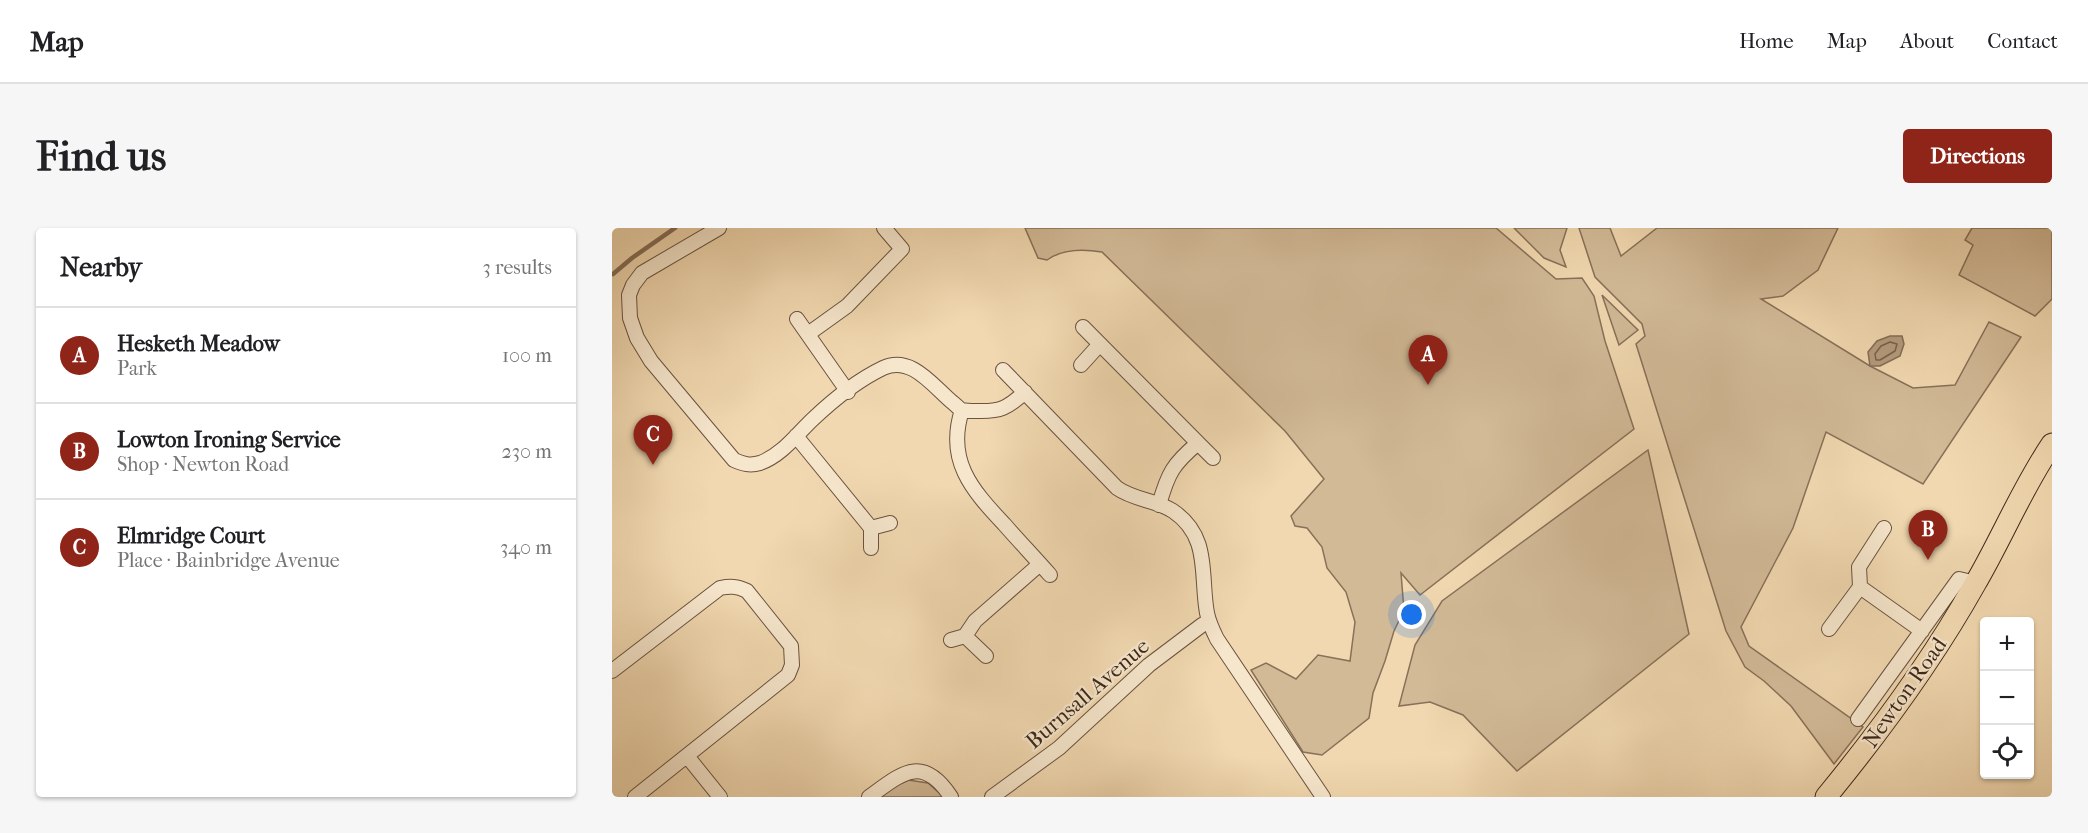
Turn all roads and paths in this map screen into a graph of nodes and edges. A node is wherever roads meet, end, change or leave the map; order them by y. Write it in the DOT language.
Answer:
graph roads {
  1 [pos="719,228"];
  2 [pos="884,228"];
  3 [pos="797,319"];
  4 [pos="1083,327"];
  5 [pos="808,334"];
  6 [pos="1100,344"];
  7 [pos="1081,365"];
  8 [pos="1003,370"];
  9 [pos="848,392"];
  10 [pos="1025,392"];
  11 [pos="962,410"];
  12 [pos="796,436"];
  13 [pos="1198,442"];
  14 [pos="2052,445"];
  15 [pos="1213,458"];
  16 [pos="1159,505"];
  17 [pos="890,523"];
  18 [pos="871,528"];
  19 [pos="1884,528"];
  20 [pos="871,548"];
  21 [pos="1040,564"];
  22 [pos="1050,575"];
  23 [pos="1976,583"];
  24 [pos="1860,586"];
  25 [pos="1209,621"];
  26 [pos="1829,629"];
  27 [pos="1922,631"];
  28 [pos="965,636"];
  29 [pos="951,640"];
  30 [pos="986,656"];
  31 [pos="612,671"];
  32 [pos="1858,719"];
  33 [pos="687,756"];
  34 [pos="635,797"];
  35 [pos="720,797"];
  36 [pos="869,797"];
  37 [pos="951,797"];
  38 [pos="992,797"];
  39 [pos="1323,797"];
  40 [pos="1826,797"];
  1 -- 12 [label="street"];
  2 -- 5 [label="street"];
  3 -- 5 [label="street"];
  4 -- 6 [label="street"];
  5 -- 9 [label="street"];
  6 -- 7 [label="street"];
  6 -- 13 [label="street"];
  8 -- 10 [label="street"];
  9 -- 11 [label="street"];
  9 -- 12 [label="street"];
  10 -- 11 [label="street"];
  10 -- 16 [label="street"];
  11 -- 21 [label="street"];
  12 -- 18 [label="street"];
  13 -- 15 [label="street"];
  13 -- 16 [label="street"];
  14 -- 23 [label="main road, Newton Road"];
  16 -- 25 [label="street"];
  17 -- 18 [label="street"];
  18 -- 20 [label="street"];
  19 -- 24 [label="street"];
  21 -- 22 [label="street"];
  21 -- 28 [label="street"];
  23 -- 27 [label="street, Newton Road"];
  23 -- 40 [label="main road, Newton Road"];
  24 -- 26 [label="street"];
  24 -- 27 [label="street"];
  25 -- 38 [label="street, Burnsall Avenue"];
  25 -- 39 [label="street"];
  27 -- 32 [label="street, Newton Road"];
  28 -- 29 [label="street"];
  28 -- 30 [label="street"];
  31 -- 33 [label="street"];
  33 -- 34 [label="street"];
  33 -- 35 [label="street"];
  36 -- 37 [label="street"];
}
